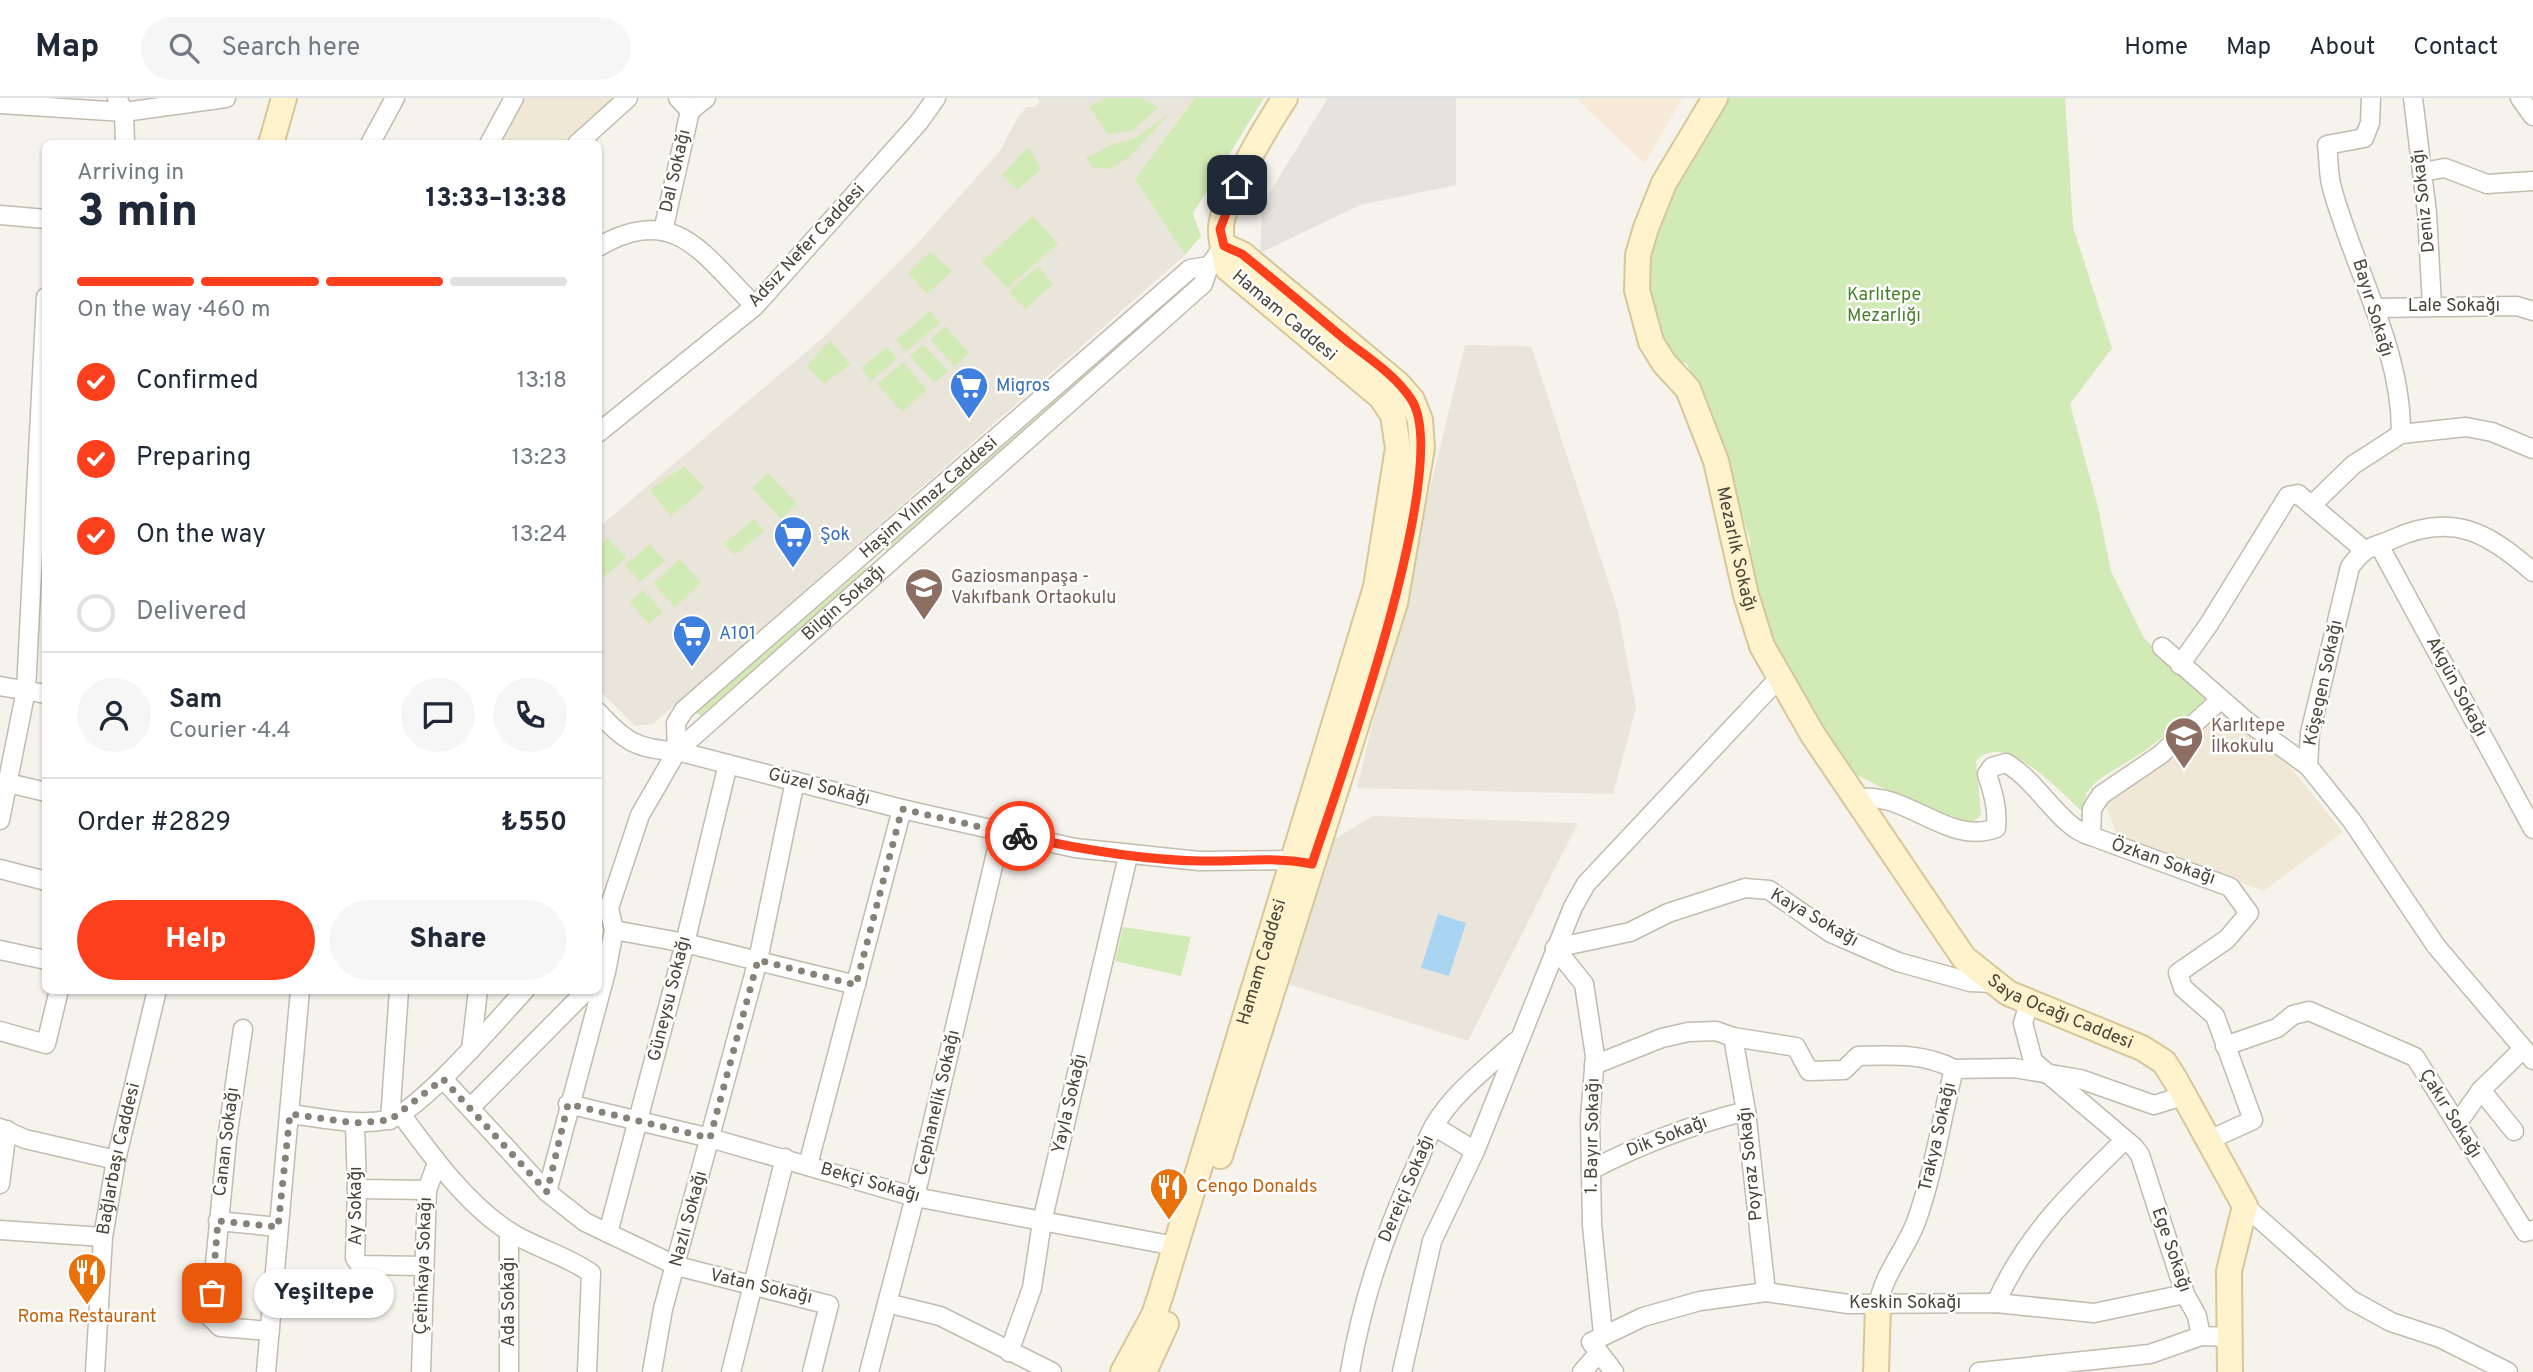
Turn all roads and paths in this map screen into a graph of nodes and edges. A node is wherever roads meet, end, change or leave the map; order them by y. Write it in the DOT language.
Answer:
graph roads {
  1 [pos="226,98"];
  2 [pos="284,98"];
  3 [pos="395,98"];
  4 [pos="514,98"];
  5 [pos="628,98"];
  6 [pos="706,98"];
  7 [pos="936,98"];
  8 [pos="1285,98"];
  9 [pos="1715,98"];
  10 [pos="2371,98"];
  11 [pos="2413,98"];
  12 [pos="2520,98"];
  13 [pos="0,104"];
  14 [pos="684,104"];
  15 [pos="120,105"];
  16 [pos="2533,116"];
  17 [pos="124,140"];
  18 [pos="272,140"];
  19 [pos="372,140"];
  20 [pos="491,140"];
  21 [pos="581,140"];
  22 [pos="2422,172"];
  23 [pos="2533,181"];
  24 [pos="0,215"];
  25 [pos="42,219"];
  26 [pos="663,231"];
  27 [pos="602,245"];
  28 [pos="1224,246"];
  29 [pos="1209,266"];
  30 [pos="2432,305"];
  31 [pos="755,306"];
  32 [pos="2374,308"];
  33 [pos="2533,311"];
  34 [pos="602,430"];
  35 [pos="2401,434"];
  36 [pos="42,445"];
  37 [pos="2533,449"];
  38 [pos="2313,504"];
  39 [pos="40,519"];
  40 [pos="2371,547"];
  41 [pos="869,550"];
  42 [pos="884,567"];
  43 [pos="2533,572"];
  44 [pos="2162,647"];
  45 [pos="2180,665"];
  46 [pos="1780,677"];
  47 [pos="0,686"];
  48 [pos="26,690"];
  49 [pos="42,693"];
  50 [pos="2220,700"];
  51 [pos="602,716"];
  52 [pos="677,751"];
  53 [pos="728,764"];
  54 [pos="2308,766"];
  55 [pos="795,781"];
  56 [pos="8,783"];
  57 [pos="42,791"];
  58 [pos="1856,799"];
  59 [pos="902,809"];
  60 [pos="0,820"];
  61 [pos="2533,829"];
  62 [pos="1001,832"];
  63 [pos="2091,836"];
  64 [pos="1128,856"];
  65 [pos="1303,862"];
  66 [pos="0,869"];
  67 [pos="42,880"];
  68 [pos="604,912"];
  69 [pos="614,930"];
  70 [pos="685,943"];
  71 [pos="1555,948"];
  72 [pos="0,950"];
  73 [pos="42,959"];
  74 [pos="758,960"];
  75 [pos="602,975"];
  76 [pos="1993,982"];
  77 [pos="856,985"];
  78 [pos="58,994"];
  79 [pos="156,994"];
  80 [pos="297,994"];
  81 [pos="399,994"];
  82 [pos="478,994"];
  83 [pos="521,994"];
  84 [pos="583,994"];
  85 [pos="597,994"];
  86 [pos="2029,1000"];
  87 [pos="243,1030"];
  88 [pos="0,1031"];
  89 [pos="1733,1037"];
  90 [pos="1520,1038"];
  91 [pos="2225,1046"];
  92 [pos="471,1050"];
  93 [pos="2528,1055"];
  94 [pos="1594,1065"];
  95 [pos="1954,1069"];
  96 [pos="2046,1074"];
  97 [pos="443,1079"];
  98 [pos="2481,1090"];
  99 [pos="2183,1096"];
  100 [pos="568,1104"];
  101 [pos="470,1108"];
  102 [pos="1746,1111"];
  103 [pos="290,1114"];
  104 [pos="396,1117"];
  105 [pos="639,1121"];
  106 [pos="355,1123"];
  107 [pos="2457,1124"];
  108 [pos="1434,1126"];
  109 [pos="3,1129"];
  110 [pos="2514,1131"];
  111 [pos="710,1138"];
  112 [pos="2125,1140"];
  113 [pos="2207,1141"];
  114 [pos="1475,1151"];
  115 [pos="785,1158"];
  116 [pos="116,1160"];
  117 [pos="437,1163"];
  118 [pos="808,1165"];
  119 [pos="1591,1170"];
  120 [pos="0,1184"];
  121 [pos="358,1189"];
  122 [pos="427,1191"];
  123 [pos="547,1192"];
  124 [pos="915,1197"];
  125 [pos="2245,1206"];
  126 [pos="218,1221"];
  127 [pos="1042,1222"];
  128 [pos="278,1227"];
  129 [pos="0,1230"];
  130 [pos="2533,1230"];
  131 [pos="509,1231"];
  132 [pos="608,1233"];
  133 [pos="103,1237"];
  134 [pos="1183,1249"];
  135 [pos="424,1266"];
  136 [pos="677,1266"];
  137 [pos="754,1287"];
  138 [pos="1766,1292"];
  139 [pos="2185,1294"];
  140 [pos="887,1303"];
  141 [pos="1996,1303"];
  142 [pos="1878,1306"];
  143 [pos="270,1331"];
  144 [pos="2201,1336"];
  145 [pos="2230,1337"];
  146 [pos="1597,1343"];
  147 [pos="1009,1352"];
  148 [pos="95,1372"];
  149 [pos="267,1372"];
  150 [pos="421,1372"];
  151 [pos="509,1372"];
  152 [pos="587,1372"];
  153 [pos="652,1372"];
  154 [pos="730,1372"];
  155 [pos="812,1372"];
  156 [pos="869,1372"];
  157 [pos="1052,1372"];
  158 [pos="1123,1372"];
  159 [pos="1144,1372"];
  160 [pos="1350,1372"];
  161 [pos="1402,1372"];
  162 [pos="1582,1372"];
  163 [pos="1614,1372"];
  164 [pos="1876,1372"];
  165 [pos="1979,1372"];
  166 [pos="2230,1372"];
  167 [pos="2508,1372"];
  1 -- 15 [label="street"];
  2 -- 18 [label="street"];
  3 -- 19 [label="street"];
  4 -- 20 [label="street"];
  5 -- 21 [label="street"];
  6 -- 14 [label="street"];
  7 -- 31 [label="street, Adsız Nefer Caddesi"];
  8 -- 28 [label="street"];
  9 -- 46 [label="street, Mezarlık Sokağı"];
  10 -- 32 [label="street, Bayır Sokağı"];
  11 -- 22 [label="street, Deniz Sokağı"];
  12 -- 16 [label="street"];
  13 -- 15 [label="street"];
  14 -- 26 [label="street, Dal Sokağı"];
  15 -- 17 [label="street"];
  22 -- 23 [label="street"];
  22 -- 30 [label="street, Deniz Sokağı"];
  24 -- 25 [label="street"];
  26 -- 27 [label="street"];
  26 -- 31 [label="street"];
  28 -- 29 [label="street, Bilgin Sokağı"];
  28 -- 65 [label="street, Hamam Caddesi"];
  29 -- 41 [label="street, Haşim Yılmaz Caddesi"];
  29 -- 42 [label="street, Bilgin Sokağı"];
  30 -- 32 [label="street, Lale Sokağı"];
  30 -- 33 [label="street, Lale Sokağı"];
  31 -- 34 [label="street, Adsız Nefer Caddesi"];
  32 -- 35 [label="street, Bayır Sokağı"];
  35 -- 37 [label="street"];
  35 -- 38 [label="street"];
  36 -- 39 [label="street"];
  38 -- 40 [label="street, Akgün Sokağı"];
  38 -- 45 [label="street"];
  39 -- 48 [label="street"];
  40 -- 43 [label="street"];
  40 -- 54 [label="street, Köşegen Sokağı"];
  40 -- 61 [label="street, Akgün Sokağı"];
  41 -- 42 [label="street"];
  41 -- 52 [label="street, Haşim Yılmaz Caddesi"];
  42 -- 52 [label="street, Bilgin Sokağı"];
  44 -- 45 [label="street"];
  45 -- 50 [label="street"];
  46 -- 58 [label="street, Saya Ocağı Caddesi"];
  46 -- 71 [label="street"];
  47 -- 48 [label="street"];
  48 -- 49 [label="street"];
  48 -- 56 [label="street"];
  50 -- 54 [label="street"];
  50 -- 63 [label="street, Özkan Sokağı"];
  51 -- 52 [label="street, Güzel Sokağı"];
  52 -- 53 [label="street, Güzel Sokağı"];
  52 -- 68 [label="street, Bilgin Sokağı"];
  53 -- 55 [label="street, Güzel Sokağı"];
  53 -- 70 [label="street, Güneysu Sokağı"];
  54 -- 93 [label="street, Köşegen Sokağı"];
  55 -- 59 [label="street, Güzel Sokağı"];
  55 -- 74 [label="street, Nazlı Sokağı"];
  56 -- 57 [label="street"];
  56 -- 60 [label="street"];
  58 -- 63 [label="street"];
  58 -- 76 [label="street, Saya Ocağı Caddesi"];
  59 -- 62 [label="street, Güzel Sokağı"];
  59 -- 77 [label="street"];
  62 -- 64 [label="street, Güzel Sokağı"];
  62 -- 124 [label="street, Cephanelik Sokağı"];
  63 -- 91 [label="street, Özkan Sokağı"];
  64 -- 65 [label="street, Güzel Sokağı"];
  64 -- 127 [label="street, Yayla Sokağı"];
  65 -- 134 [label="street, Hamam Caddesi"];
  66 -- 67 [label="street"];
  68 -- 69 [label="street, Bilgin Sokağı"];
  69 -- 70 [label="street"];
  69 -- 75 [label="street, Bilgin Sokağı"];
  70 -- 74 [label="street"];
  70 -- 105 [label="street, Güneysu Sokağı"];
  71 -- 76 [label="street, Kaya Sokağı"];
  71 -- 90 [label="street"];
  71 -- 94 [label="street, 1. Bayır Sokağı"];
  72 -- 73 [label="street"];
  74 -- 77 [label="street"];
  74 -- 111 [label="street, Nazlı Sokağı"];
  76 -- 86 [label="street, Saya Ocağı Caddesi"];
  77 -- 118 [label="street"];
  78 -- 88 [label="street"];
  79 -- 116 [label="street, Bağlarbaşı Caddesi"];
  80 -- 103 [label="street"];
  81 -- 104 [label="street"];
  82 -- 92 [label="street"];
  83 -- 92 [label="street"];
  84 -- 101 [label="street"];
  85 -- 100 [label="street, Bilgin Sokağı"];
  86 -- 96 [label="street, Ege Sokağı"];
  86 -- 99 [label="street, Saya Ocağı Caddesi"];
  87 -- 126 [label="street, Canan Sokağı"];
  89 -- 94 [label="street"];
  89 -- 95 [label="street"];
  89 -- 102 [label="street, Poyraz Sokağı"];
  90 -- 108 [label="street, Dereiçi Sokağı"];
  90 -- 114 [label="street"];
  91 -- 107 [label="street, Çakır Sokağı"];
  91 -- 113 [label="street"];
  92 -- 97 [label="street"];
  93 -- 98 [label="street"];
  94 -- 119 [label="street, 1. Bayır Sokağı"];
  95 -- 96 [label="street, Trakya Sokağı"];
  95 -- 142 [label="street, Trakya Sokağı"];
  96 -- 99 [label="street, Trakya Sokağı"];
  96 -- 112 [label="street, Ege Sokağı"];
  97 -- 101 [label="street, Vatan Sokağı"];
  97 -- 104 [label="street"];
  98 -- 107 [label="street"];
  98 -- 110 [label="street"];
  99 -- 113 [label="street, Saya Ocağı Caddesi"];
  100 -- 105 [label="street, Bekçi Sokağı"];
  100 -- 123 [label="street, Bilgin Sokağı"];
  101 -- 123 [label="street, Vatan Sokağı"];
  102 -- 119 [label="street, Dik Sokağı"];
  102 -- 138 [label="street, Poyraz Sokağı"];
  103 -- 106 [label="street"];
  103 -- 128 [label="street"];
  104 -- 106 [label="street"];
  104 -- 117 [label="street"];
  105 -- 111 [label="street, Bekçi Sokağı"];
  105 -- 132 [label="street, Güneysu Sokağı"];
  106 -- 121 [label="street, Ay Sokağı"];
  107 -- 130 [label="street, Çakır Sokağı"];
  108 -- 114 [label="street"];
  108 -- 160 [label="street, Dereiçi Sokağı"];
  109 -- 116 [label="street"];
  109 -- 120 [label="street"];
  111 -- 115 [label="street, Bekçi Sokağı"];
  111 -- 136 [label="street, Nazlı Sokağı"];
  112 -- 139 [label="street, Ege Sokağı"];
  112 -- 141 [label="street"];
  113 -- 125 [label="street, Saya Ocağı Caddesi"];
  114 -- 161 [label="street"];
  115 -- 118 [label="street, Bekçi Sokağı"];
  115 -- 137 [label="street"];
  116 -- 133 [label="street, Bağlarbaşı Caddesi"];
  117 -- 122 [label="street, Çetinkaya Sokağı"];
  117 -- 131 [label="street"];
  118 -- 124 [label="street, Bekçi Sokağı"];
  119 -- 146 [label="street, 1. Bayır Sokağı"];
  121 -- 122 [label="street"];
  121 -- 135 [label="street, Ay Sokağı"];
  122 -- 135 [label="street, Çetinkaya Sokağı"];
  123 -- 132 [label="street, Vatan Sokağı"];
  124 -- 127 [label="street, Bekçi Sokağı"];
  124 -- 140 [label="street, Cephanelik Sokağı"];
  125 -- 145 [label="street"];
  125 -- 167 [label="street"];
  126 -- 128 [label="street"];
  126 -- 143 [label="street, Canan Sokağı"];
  127 -- 134 [label="street, Bekçi Sokağı"];
  127 -- 147 [label="street, Yayla Sokağı"];
  128 -- 143 [label="street"];
  129 -- 133 [label="street"];
  131 -- 151 [label="street, Ada Sokağı"];
  131 -- 152 [label="street"];
  132 -- 136 [label="street, Vatan Sokağı"];
  133 -- 148 [label="street, Bağlarbaşı Caddesi"];
  134 -- 158 [label="street, Hamam Caddesi"];
  134 -- 159 [label="street, Hamam Caddesi"];
  135 -- 150 [label="street, Çetinkaya Sokağı"];
  136 -- 137 [label="street, Vatan Sokağı"];
  136 -- 153 [label="street, Nazlı Sokağı"];
  137 -- 154 [label="street"];
  137 -- 155 [label="street, Vatan Sokağı"];
  138 -- 142 [label="street, Keskin Sokağı"];
  138 -- 146 [label="street, Keskin Sokağı"];
  139 -- 141 [label="street, Keskin Sokağı"];
  139 -- 144 [label="street, Ege Sokağı"];
  140 -- 147 [label="street"];
  140 -- 156 [label="street, Cephanelik Sokağı"];
  141 -- 142 [label="street, Keskin Sokağı"];
  142 -- 164 [label="street"];
  143 -- 149 [label="street"];
  144 -- 145 [label="street"];
  144 -- 165 [label="street"];
  145 -- 166 [label="street"];
  146 -- 162 [label="street"];
  146 -- 163 [label="street"];
  147 -- 157 [label="street"];
}
